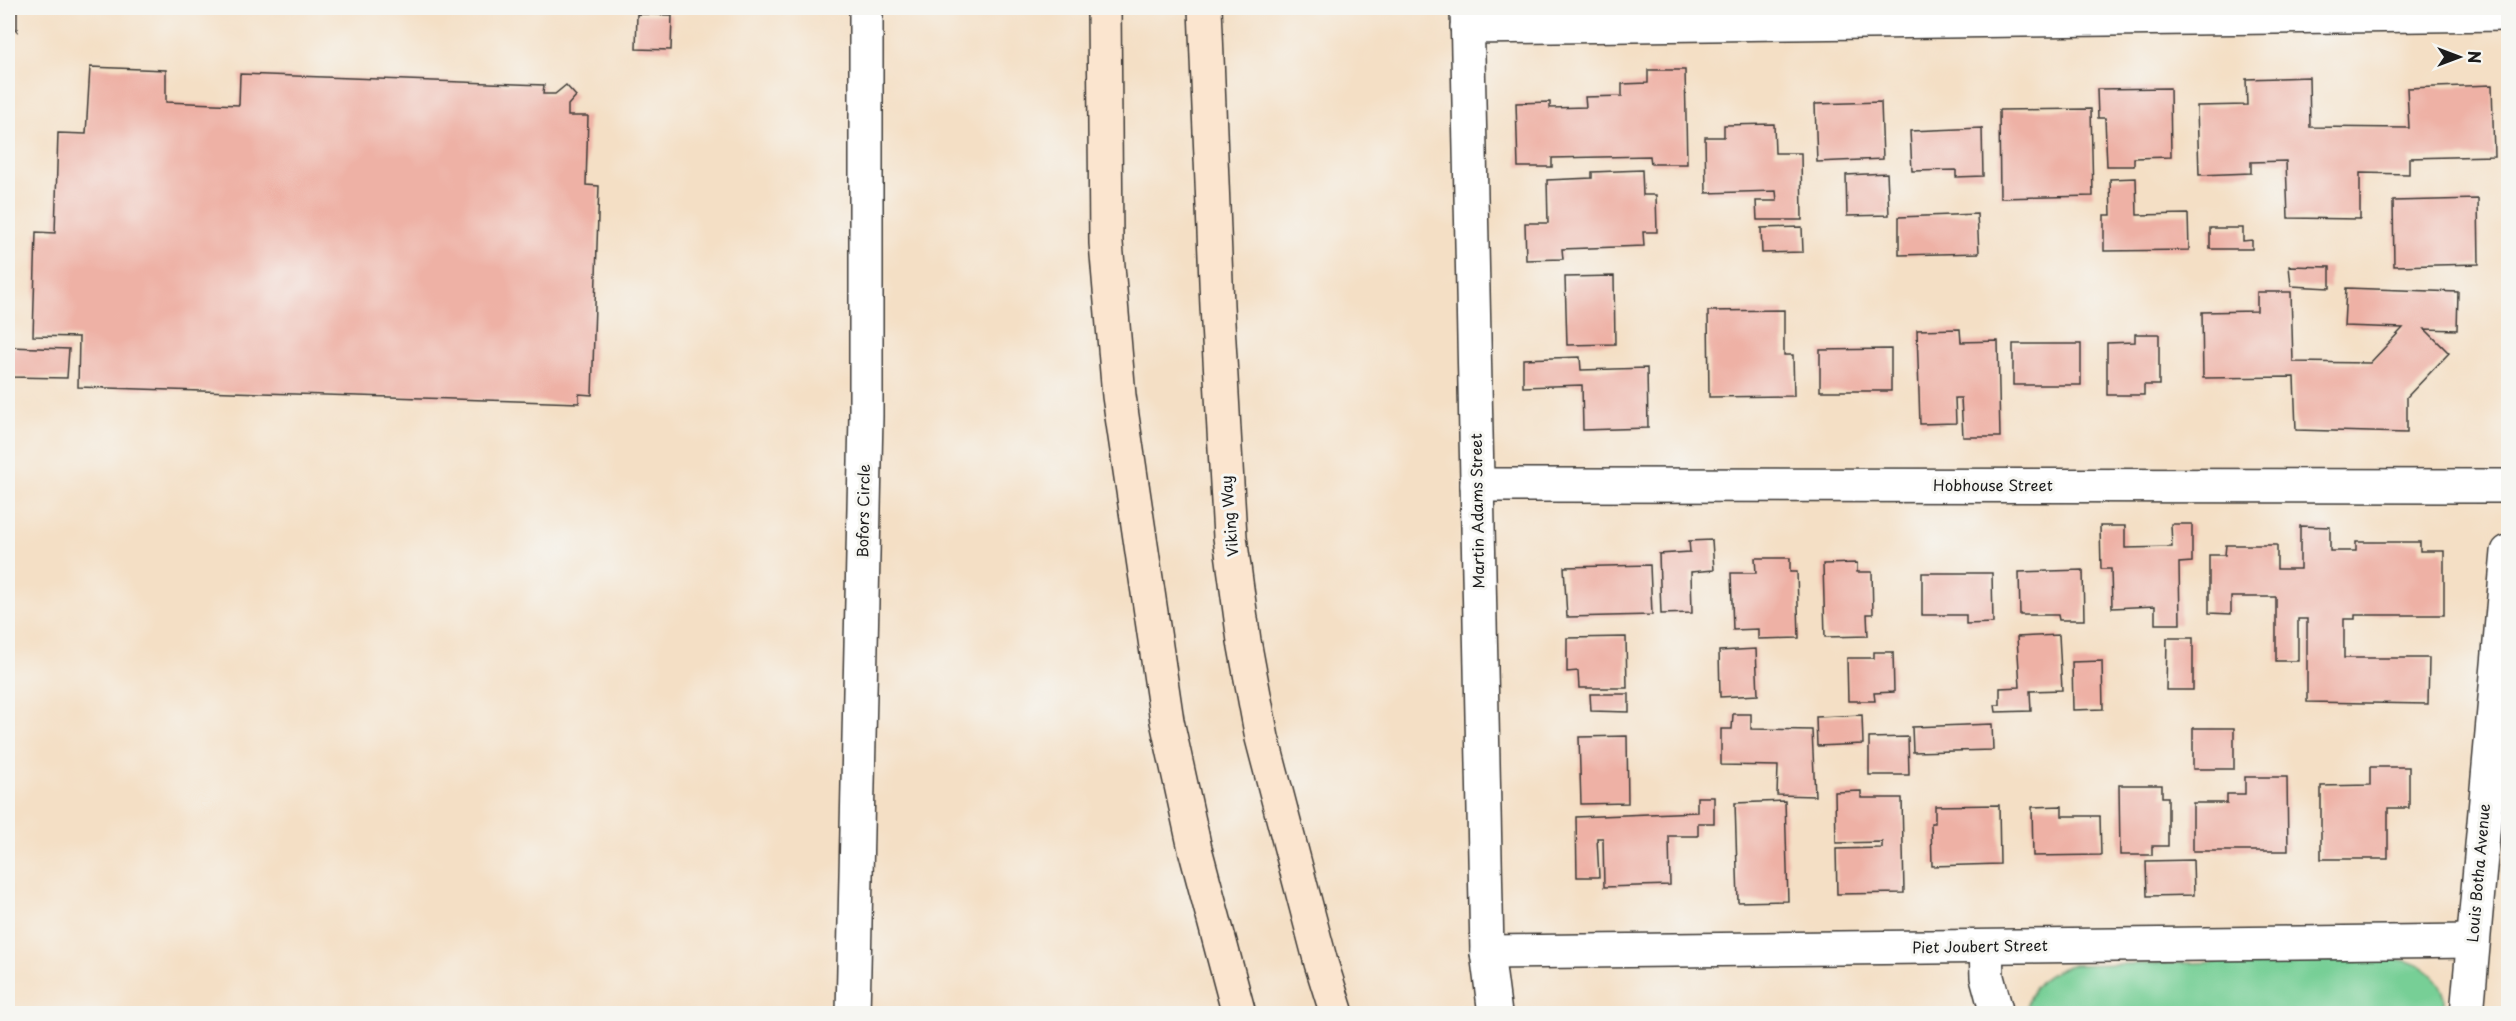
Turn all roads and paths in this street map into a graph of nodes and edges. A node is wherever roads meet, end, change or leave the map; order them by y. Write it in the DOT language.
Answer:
graph roads {
  1 [pos="866,8"];
  2 [pos="1104,8"];
  3 [pos="1205,8"];
  4 [pos="2508,14"];
  5 [pos="1467,17"];
  6 [pos="1477,485"];
  7 [pos="2508,486"];
  8 [pos="2508,552"];
  9 [pos="2502,687"];
  10 [pos="2474,941"];
  11 [pos="1986,947"];
  12 [pos="1487,952"];
  13 [pos="853,1014"];
  14 [pos="1239,1014"];
  15 [pos="1337,1014"];
  16 [pos="1496,1014"];
  17 [pos="1997,1014"];
  18 [pos="2467,1014"];
  1 -- 13 [label="street, Bofors Circle"];
  2 -- 14 [label="main road"];
  3 -- 15 [label="main road, Viking Way"];
  4 -- 5 [label="street"];
  5 -- 6 [label="street, Martin Adams Street"];
  6 -- 7 [label="street, Hobhouse Street"];
  6 -- 12 [label="street, Martin Adams Street"];
  8 -- 9 [label="street, Louis Botha Avenue"];
  9 -- 10 [label="street, Louis Botha Avenue"];
  10 -- 11 [label="street, Piet Joubert Street"];
  10 -- 18 [label="street, Louis Botha Avenue"];
  11 -- 12 [label="street, Piet Joubert Street"];
  11 -- 17 [label="street"];
  12 -- 16 [label="street, Martin Adams Street"];
}
